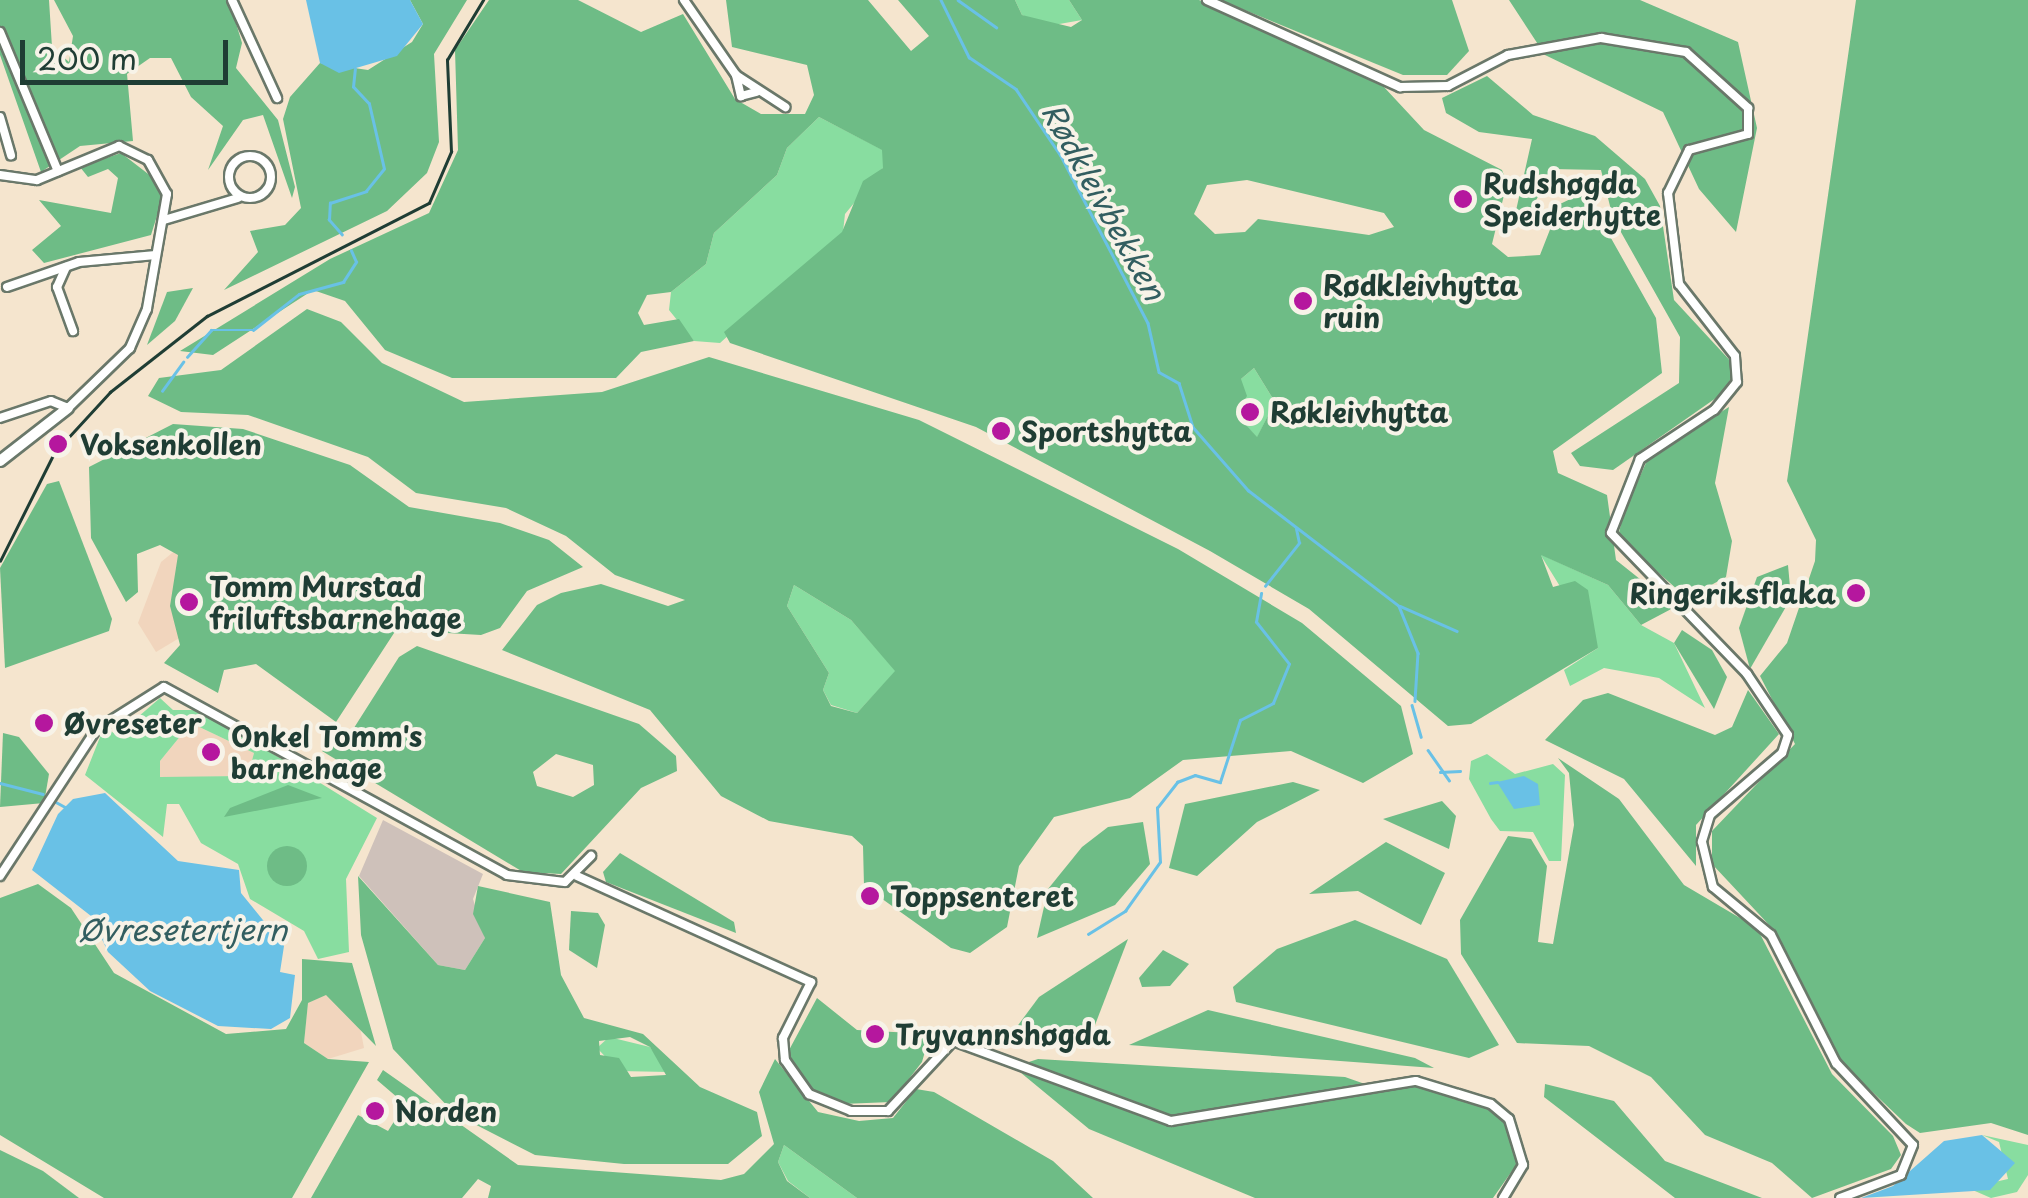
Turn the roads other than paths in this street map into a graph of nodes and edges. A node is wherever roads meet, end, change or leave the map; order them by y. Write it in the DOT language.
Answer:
graph roads {
  1 [pos="232,0"];
  2 [pos="684,0"];
  3 [pos="1207,0"];
  4 [pos="0,32"];
  5 [pos="736,74"];
  6 [pos="756,92"];
  7 [pos="277,98"];
  8 [pos="785,107"];
  9 [pos="0,117"];
  10 [pos="11,156"];
  11 [pos="58,171"];
  12 [pos="0,175"];
  13 [pos="238,198"];
  14 [pos="164,220"];
  15 [pos="156,255"];
  16 [pos="67,266"];
  17 [pos="7,287"];
  18 [pos="73,331"];
  19 [pos="68,408"];
  20 [pos="0,418"];
  21 [pos="0,461"];
  22 [pos="591,856"];
  23 [pos="0,876"];
  24 [pos="577,876"];
  25 [pos="1503,1198"];
  26 [pos="1840,1198"];
  1 -- 7 [label="street"];
  2 -- 5 [label="street"];
  3 -- 26 [label="street"];
  4 -- 11 [label="street"];
  5 -- 6 [label="street"];
  5 -- 6 [label="street"];
  6 -- 8 [label="street"];
  9 -- 10 [label="street"];
  11 -- 12 [label="street"];
  11 -- 14 [label="street"];
  13 -- 13 [label="street"];
  13 -- 14 [label="street"];
  14 -- 15 [label="street"];
  15 -- 16 [label="street"];
  15 -- 19 [label="street"];
  16 -- 17 [label="street"];
  16 -- 18 [label="street"];
  19 -- 20 [label="street"];
  19 -- 21 [label="main road"];
  22 -- 24 [label="street"];
  23 -- 24 [label="street"];
  24 -- 25 [label="street"];
}
